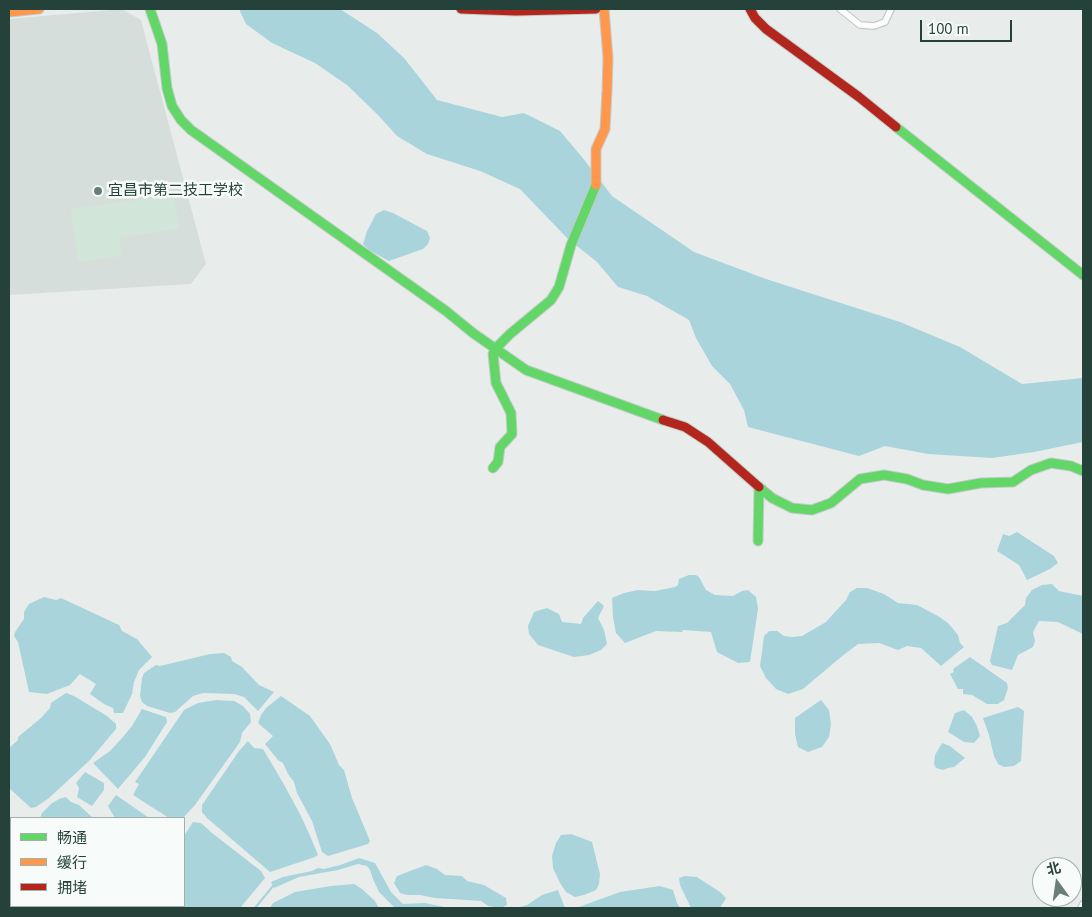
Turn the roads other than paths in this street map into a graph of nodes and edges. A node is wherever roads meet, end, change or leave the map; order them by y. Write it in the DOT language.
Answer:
graph roads {
  1 [pos="39,9"];
  2 [pos="150,9"];
  3 [pos="461,9"];
  4 [pos="596,9"];
  5 [pos="604,9"];
  6 [pos="750,9"];
  7 [pos="840,9"];
  8 [pos="891,9"];
  9 [pos="9,12"];
  10 [pos="1083,276"];
  11 [pos="496,348"];
  12 [pos="493,468"];
  13 [pos="1083,472"];
  14 [pos="759,487"];
  15 [pos="758,541"];
  16 [pos="1083,904"];
  17 [pos="1081,908"];
  1 -- 9 [label="street"];
  2 -- 11 [label="street"];
  3 -- 4 [label="street"];
  5 -- 11 [label="street"];
  6 -- 10 [label="street"];
  7 -- 8 [label="street"];
  11 -- 12 [label="street"];
  11 -- 14 [label="street"];
  13 -- 14 [label="street"];
  14 -- 15 [label="street"];
  16 -- 17 [label="street"];
}
